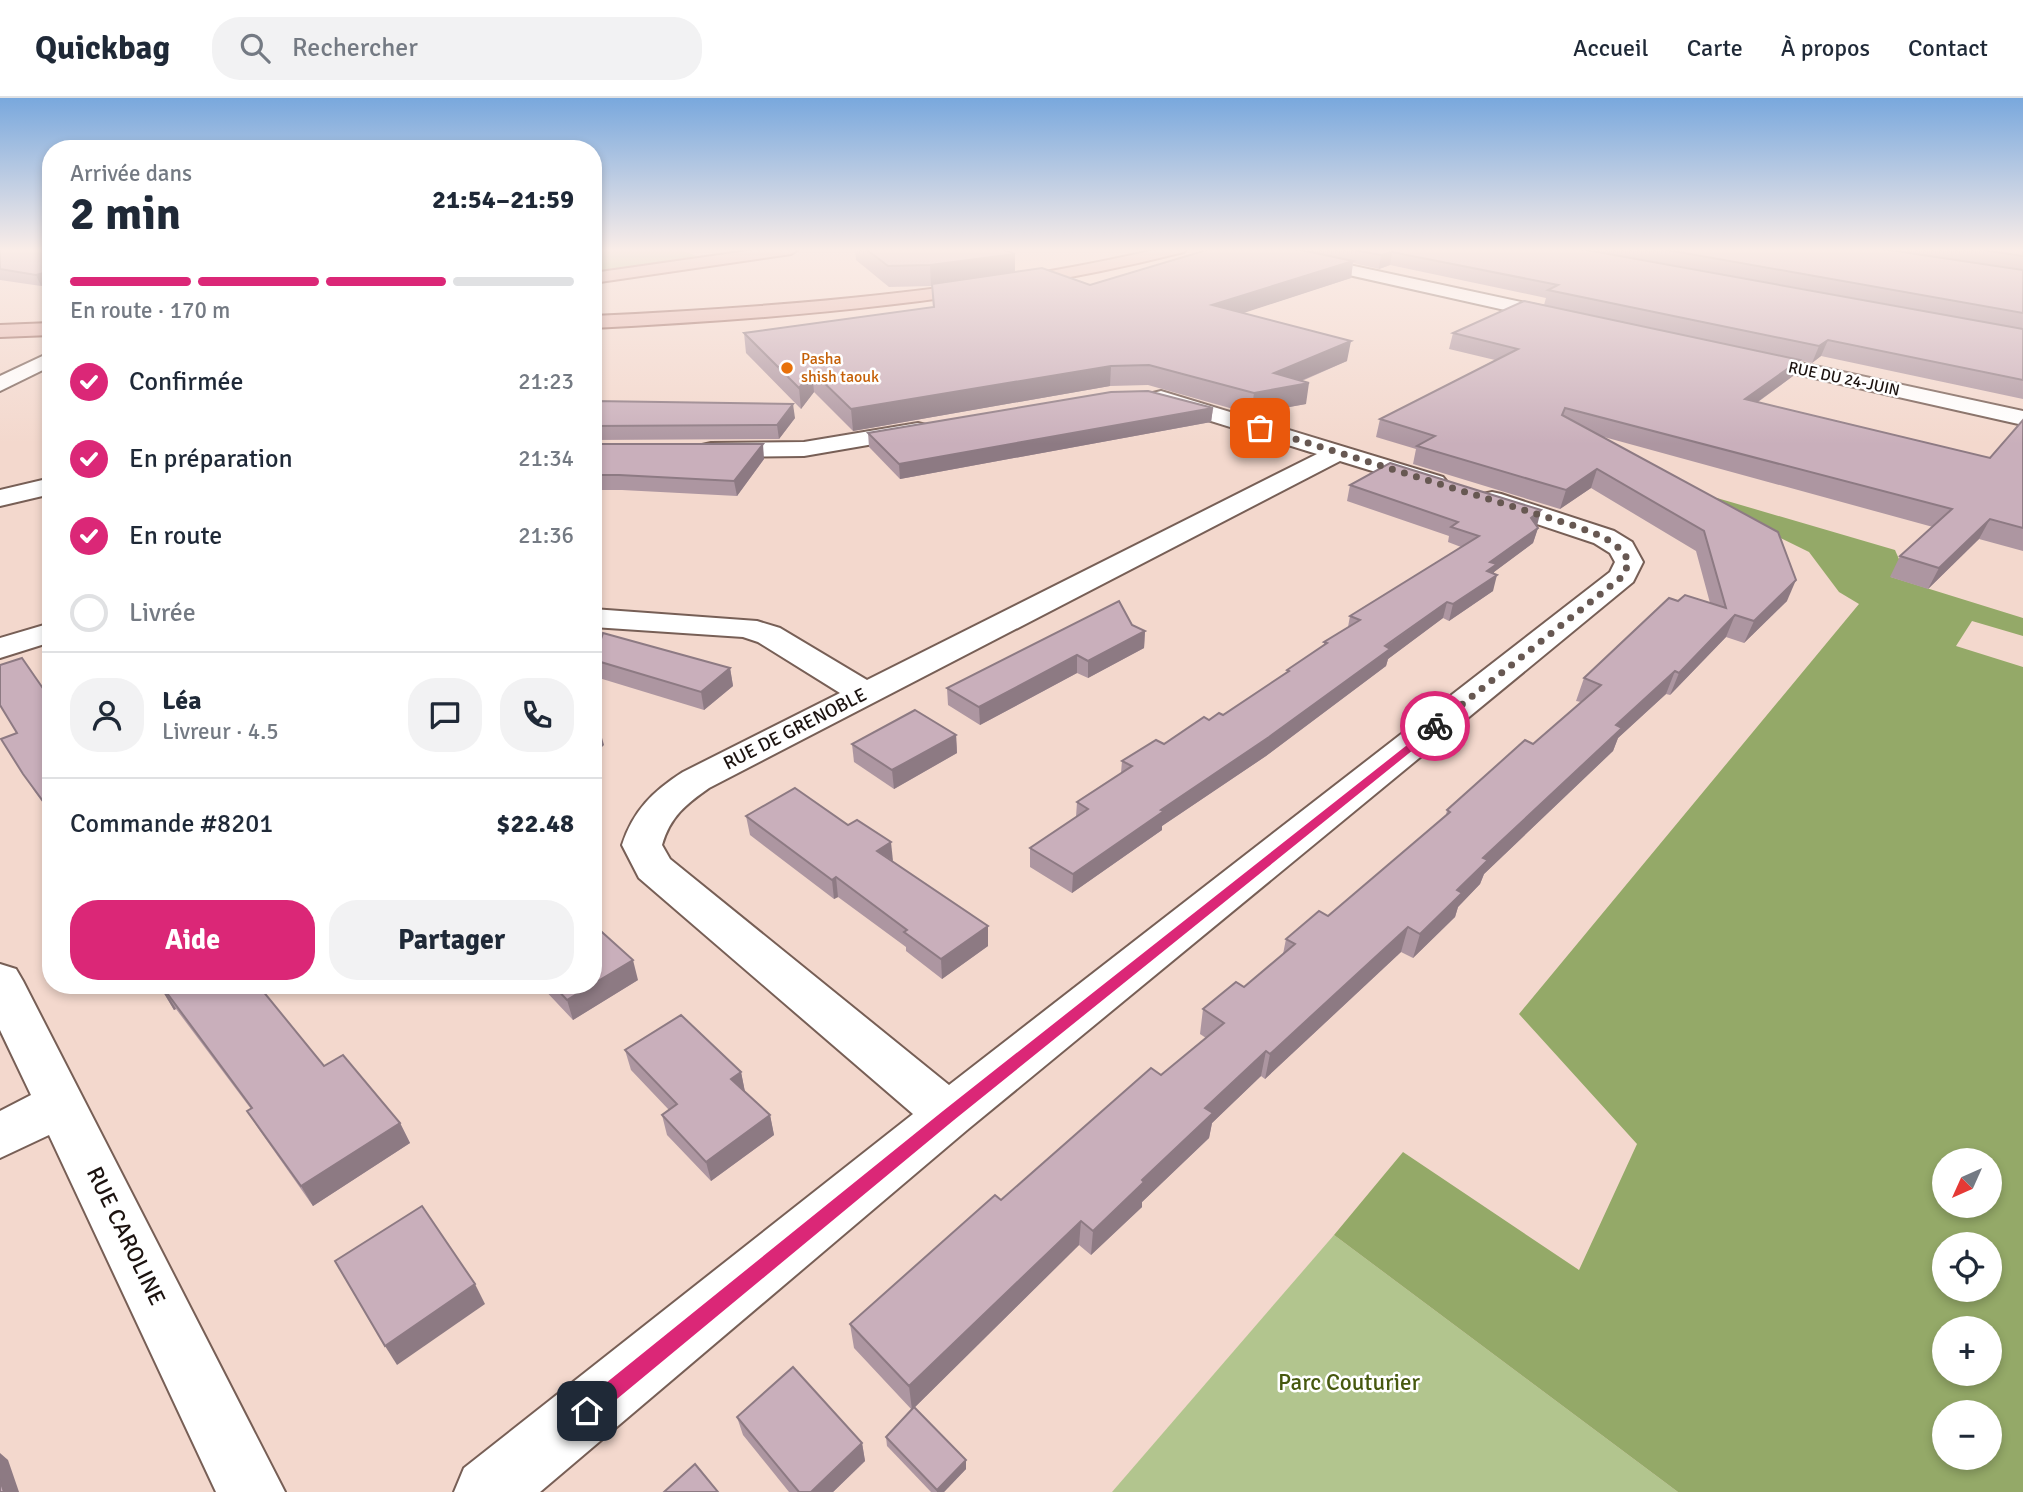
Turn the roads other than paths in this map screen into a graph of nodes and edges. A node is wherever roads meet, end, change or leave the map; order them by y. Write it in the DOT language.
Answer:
graph roads {
  1 [pos="714,314"];
  2 [pos="1548,314"];
  3 [pos="602,321"];
  4 [pos="1579,321"];
  5 [pos="42,329"];
  6 [pos="0,331"];
  7 [pos="1724,353"];
  8 [pos="42,363"];
  9 [pos="0,384"];
  10 [pos="1137,394"];
  11 [pos="2023,418"];
  12 [pos="944,426"];
  13 [pos="686,450"];
  14 [pos="1339,453"];
  15 [pos="42,488"];
  16 [pos="0,498"];
  17 [pos="602,619"];
  18 [pos="42,635"];
  19 [pos="0,648"];
  20 [pos="865,693"];
  21 [pos="0,981"];
  22 [pos="61,1104"];
  23 [pos="949,1115"];
  24 [pos="0,1136"];
  25 [pos="251,1492"];
  26 [pos="488,1492"];
  1 -- 3 [label="main road"];
  2 -- 4 [label="street"];
  5 -- 6 [label="main road"];
  7 -- 11 [label="street, RUE DU 24-JUIN"];
  8 -- 9 [label="street"];
  10 -- 14 [label="street"];
  12 -- 13 [label="street"];
  14 -- 20 [label="street, RUE DE GRENOBLE"];
  14 -- 23 [label="street"];
  15 -- 16 [label="street"];
  17 -- 20 [label="street"];
  18 -- 19 [label="street"];
  20 -- 23 [label="street, RUE DE GRENOBLE"];
  21 -- 22 [label="street, RUE CAROLINE"];
  22 -- 24 [label="street"];
  22 -- 25 [label="street, RUE CAROLINE"];
  23 -- 26 [label="street"];
}
